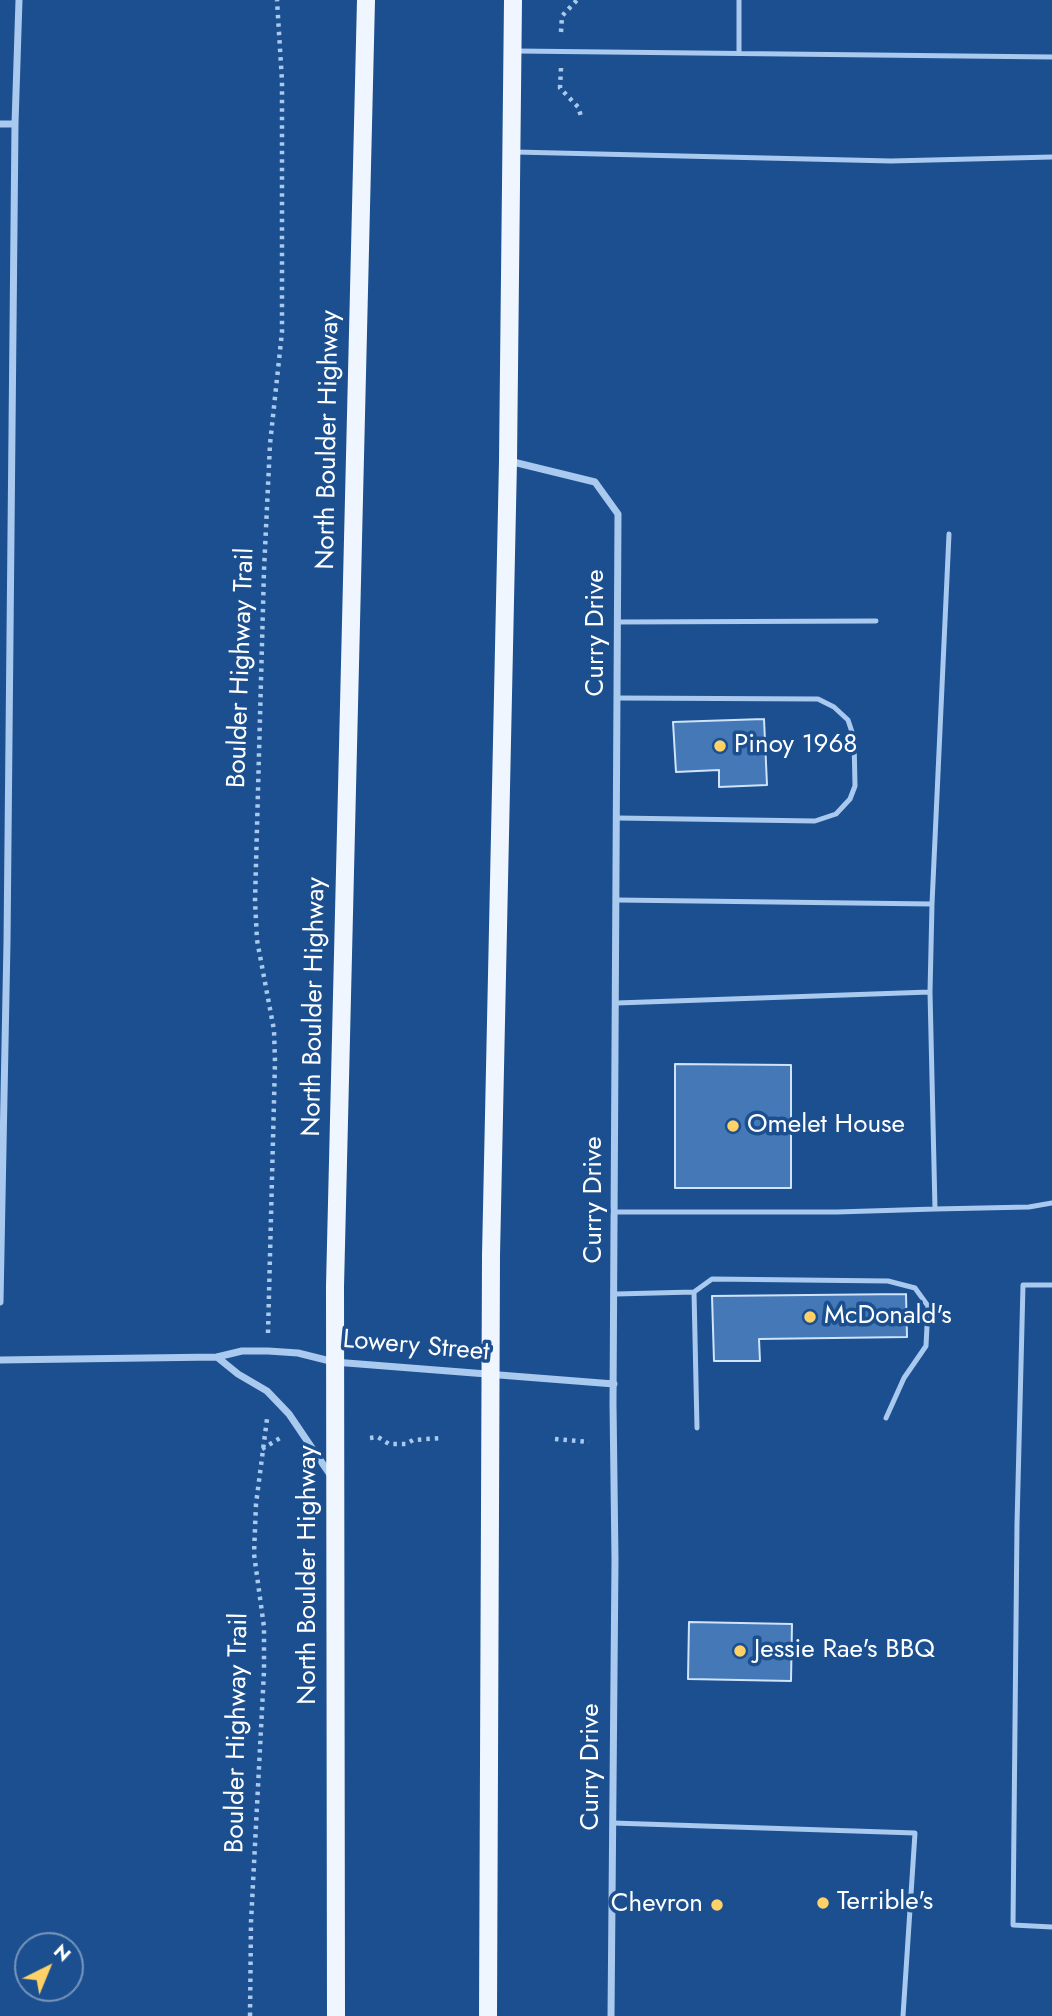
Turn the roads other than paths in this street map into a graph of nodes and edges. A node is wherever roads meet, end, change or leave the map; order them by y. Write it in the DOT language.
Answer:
graph roads {
  1 [pos="19,0"];
  2 [pos="366,0"];
  3 [pos="513,0"];
  4 [pos="739,0"];
  5 [pos="513,51"];
  6 [pos="739,53"];
  7 [pos="1052,57"];
  8 [pos="0,124"];
  9 [pos="15,124"];
  10 [pos="512,152"];
  11 [pos="1052,157"];
  12 [pos="508,461"];
  13 [pos="949,534"];
  14 [pos="0,537"];
  15 [pos="11,537"];
  16 [pos="876,621"];
  17 [pos="618,622"];
  18 [pos="618,698"];
  19 [pos="618,818"];
  20 [pos="617,900"];
  21 [pos="932,904"];
  22 [pos="4,942"];
  23 [pos="930,992"];
  24 [pos="617,1003"];
  25 [pos="1052,1203"];
  26 [pos="935,1209"];
  27 [pos="615,1212"];
  28 [pos="1052,1285"];
  29 [pos="694,1292"];
  30 [pos="615,1294"];
  31 [pos="0,1302"];
  32 [pos="217,1357"];
  33 [pos="0,1360"];
  34 [pos="334,1362"];
  35 [pos="492,1374"];
  36 [pos="614,1384"];
  37 [pos="886,1418"];
  38 [pos="697,1428"];
  39 [pos="334,1481"];
  40 [pos="613,1823"];
  41 [pos="1052,1927"];
  42 [pos="336,2016"];
  43 [pos="488,2016"];
  44 [pos="611,2016"];
  45 [pos="903,2016"];
  1 -- 9 [label="street"];
  2 -- 34 [label="main road, North Boulder Highway"];
  3 -- 5 [label="main road"];
  4 -- 6 [label="lane"];
  5 -- 6 [label="lane"];
  5 -- 10 [label="main road"];
  6 -- 7 [label="lane"];
  8 -- 9 [label="street"];
  9 -- 15 [label="street"];
  10 -- 11 [label="lane"];
  10 -- 12 [label="main road"];
  12 -- 17 [label="street, Curry Drive"];
  12 -- 35 [label="main road"];
  13 -- 21 [label="lane"];
  14 -- 15 [label="street"];
  15 -- 22 [label="street"];
  16 -- 17 [label="lane"];
  17 -- 18 [label="street, Curry Drive"];
  18 -- 19 [label="street, Curry Drive"];
  18 -- 19 [label="lane"];
  19 -- 20 [label="street, Curry Drive"];
  20 -- 21 [label="lane"];
  20 -- 24 [label="street, Curry Drive"];
  21 -- 23 [label="lane"];
  22 -- 31 [label="street"];
  23 -- 24 [label="lane"];
  23 -- 26 [label="lane"];
  24 -- 27 [label="street, Curry Drive"];
  25 -- 26 [label="lane"];
  26 -- 27 [label="lane"];
  27 -- 30 [label="street, Curry Drive"];
  28 -- 41 [label="lane"];
  29 -- 30 [label="lane"];
  29 -- 37 [label="lane"];
  29 -- 38 [label="lane"];
  30 -- 36 [label="street, Curry Drive"];
  32 -- 33 [label="street, Lowery Street"];
  32 -- 34 [label="street, Lowery Street"];
  32 -- 39 [label="street"];
  34 -- 35 [label="street, Lowery Street"];
  34 -- 39 [label="main road, North Boulder Highway"];
  35 -- 36 [label="street, Lowery Street"];
  35 -- 43 [label="main road"];
  36 -- 40 [label="street, Curry Drive"];
  39 -- 42 [label="main road, North Boulder Highway"];
  40 -- 44 [label="street, Curry Drive"];
  40 -- 45 [label="lane"];
}
